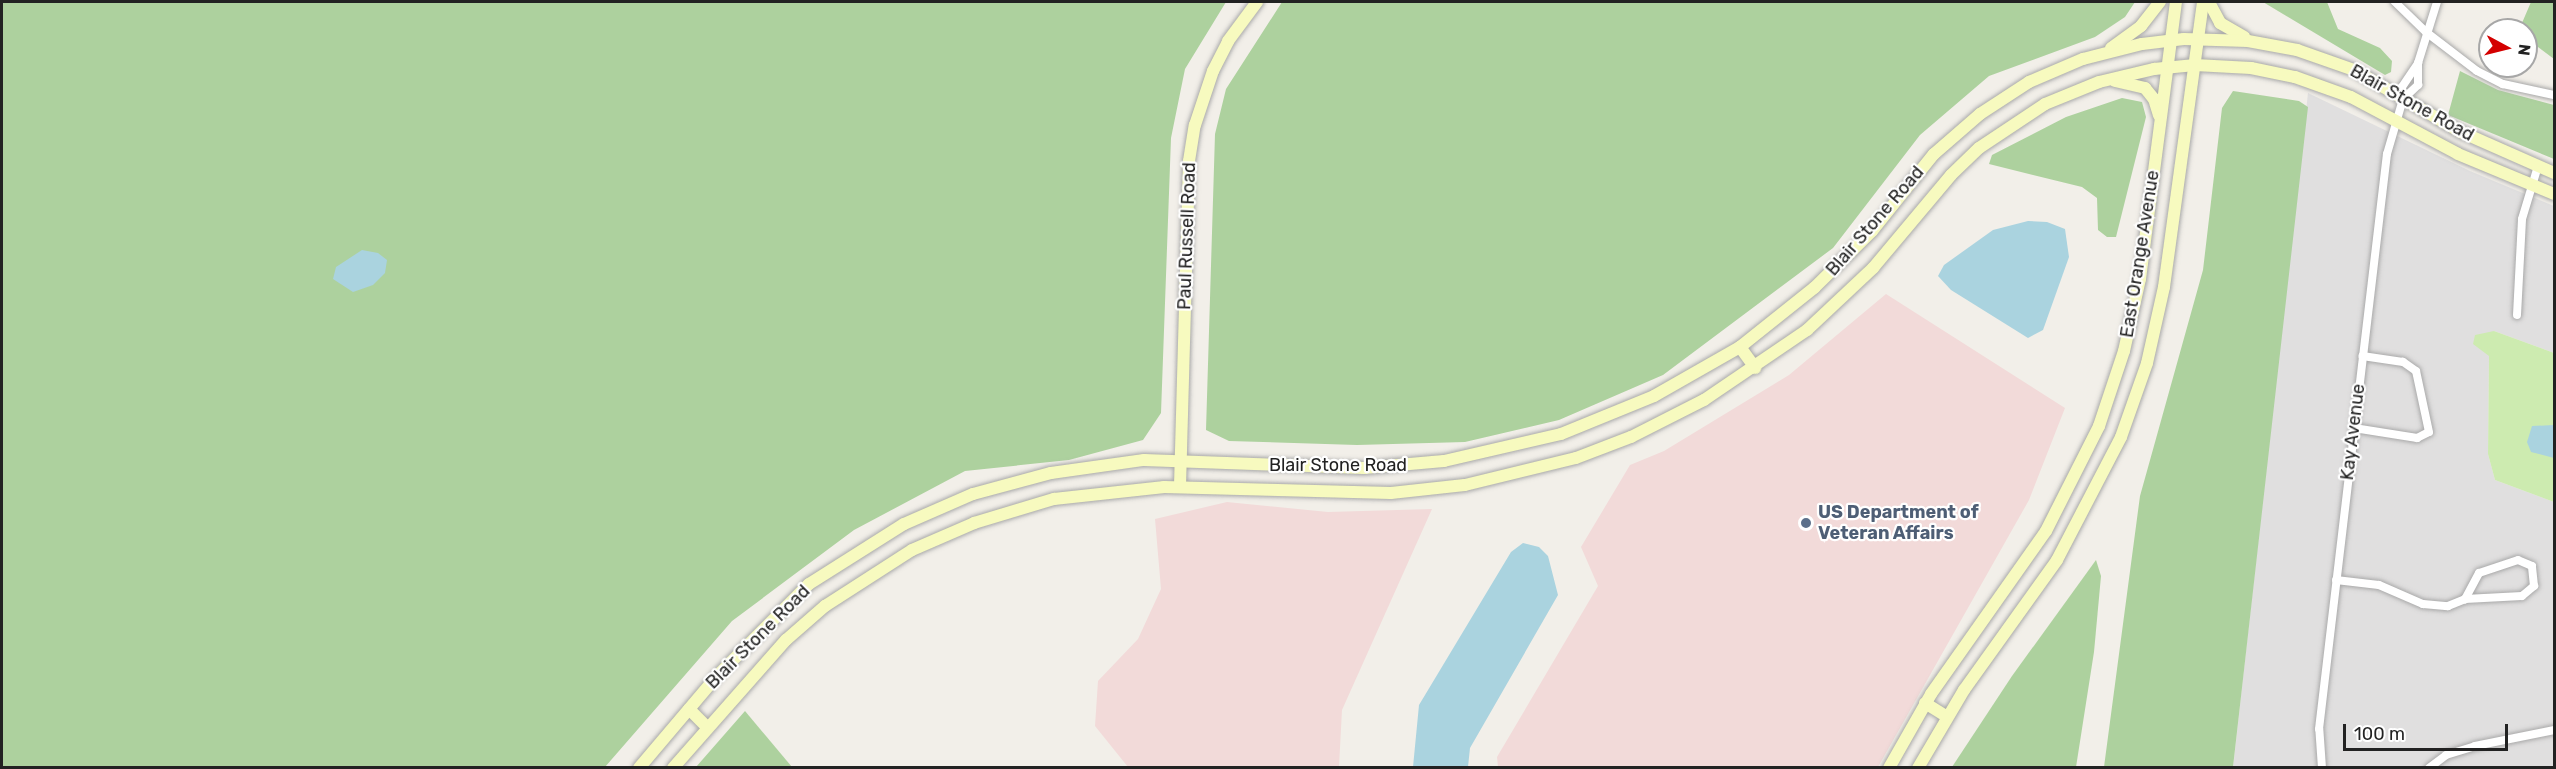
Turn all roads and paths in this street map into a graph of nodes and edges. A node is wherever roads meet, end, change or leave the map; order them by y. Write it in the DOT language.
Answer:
graph roads {
  1 [pos="1257,2"];
  2 [pos="2160,2"];
  3 [pos="2176,2"];
  4 [pos="2203,2"];
  5 [pos="2210,2"];
  6 [pos="2395,2"];
  7 [pos="2437,2"];
  8 [pos="2426,32"];
  9 [pos="2198,39"];
  10 [pos="2171,40"];
  11 [pos="2265,43"];
  12 [pos="2103,53"];
  13 [pos="2418,63"];
  14 [pos="2195,65"];
  15 [pos="2168,67"];
  16 [pos="2099,82"];
  17 [pos="2554,95"];
  18 [pos="2403,99"];
  19 [pos="2397,121"];
  20 [pos="2160,125"];
  21 [pos="2538,166"];
  22 [pos="2554,172"];
  23 [pos="2530,185"];
  24 [pos="2554,194"];
  25 [pos="2517,315"];
  26 [pos="1740,347"];
  27 [pos="2362,356"];
  28 [pos="1755,368"];
  29 [pos="2354,428"];
  30 [pos="1180,459"];
  31 [pos="1180,486"];
  32 [pos="2336,580"];
  33 [pos="2465,599"];
  34 [pos="1925,703"];
  35 [pos="689,709"];
  36 [pos="1947,717"];
  37 [pos="707,727"];
  38 [pos="2554,730"];
  39 [pos="639,768"];
  40 [pos="673,768"];
  41 [pos="1889,768"];
  42 [pos="1918,768"];
  43 [pos="2322,768"];
  44 [pos="2429,768"];
  1 -- 30 [label="main road, Paul Russell Road"];
  2 -- 12 [label="main road"];
  3 -- 10 [label="main road, East Orange Avenue"];
  4 -- 9 [label="main road, East Orange Avenue"];
  5 -- 11 [label="main road"];
  6 -- 8 [label="street"];
  7 -- 8 [label="street"];
  8 -- 13 [label="street"];
  8 -- 17 [label="street"];
  9 -- 10 [label="main road, Blair Stone Road"];
  9 -- 11 [label="main road, Blair Stone Road"];
  9 -- 14 [label="main road, East Orange Avenue"];
  10 -- 12 [label="main road, Blair Stone Road"];
  10 -- 15 [label="main road, East Orange Avenue"];
  11 -- 18 [label="main road, Blair Stone Road"];
  12 -- 26 [label="main road, Blair Stone Road"];
  13 -- 18 [label="street"];
  13 -- 18 [label="street"];
  14 -- 15 [label="main road, Blair Stone Road"];
  14 -- 19 [label="main road, Blair Stone Road"];
  14 -- 36 [label="main road, East Orange Avenue"];
  15 -- 16 [label="main road, Blair Stone Road"];
  15 -- 20 [label="main road, East Orange Avenue"];
  16 -- 20 [label="main road"];
  16 -- 28 [label="main road, Blair Stone Road"];
  18 -- 19 [label="street, Kay Avenue"];
  18 -- 21 [label="main road, Blair Stone Road"];
  19 -- 23 [label="main road, Blair Stone Road"];
  19 -- 27 [label="street, Kay Avenue"];
  20 -- 34 [label="main road, East Orange Avenue"];
  21 -- 22 [label="main road, Blair Stone Road"];
  21 -- 23 [label="street"];
  23 -- 24 [label="main road, Blair Stone Road"];
  23 -- 25 [label="street"];
  26 -- 28 [label="main road"];
  26 -- 30 [label="main road, Blair Stone Road"];
  27 -- 29 [label="street, Kay Avenue"];
  27 -- 29 [label="street"];
  28 -- 31 [label="main road, Blair Stone Road"];
  29 -- 32 [label="street, Kay Avenue"];
  30 -- 31 [label="main road, Paul Russell Road"];
  30 -- 35 [label="main road, Blair Stone Road"];
  31 -- 37 [label="main road, Blair Stone Road"];
  32 -- 33 [label="street"];
  32 -- 43 [label="street, Kay Avenue"];
  33 -- 33 [label="street"];
  34 -- 36 [label="main road"];
  34 -- 41 [label="main road, East Orange Avenue"];
  35 -- 37 [label="main road"];
  35 -- 39 [label="main road, Blair Stone Road"];
  36 -- 42 [label="main road, East Orange Avenue"];
  37 -- 40 [label="main road, Blair Stone Road"];
  38 -- 44 [label="street"];
}
